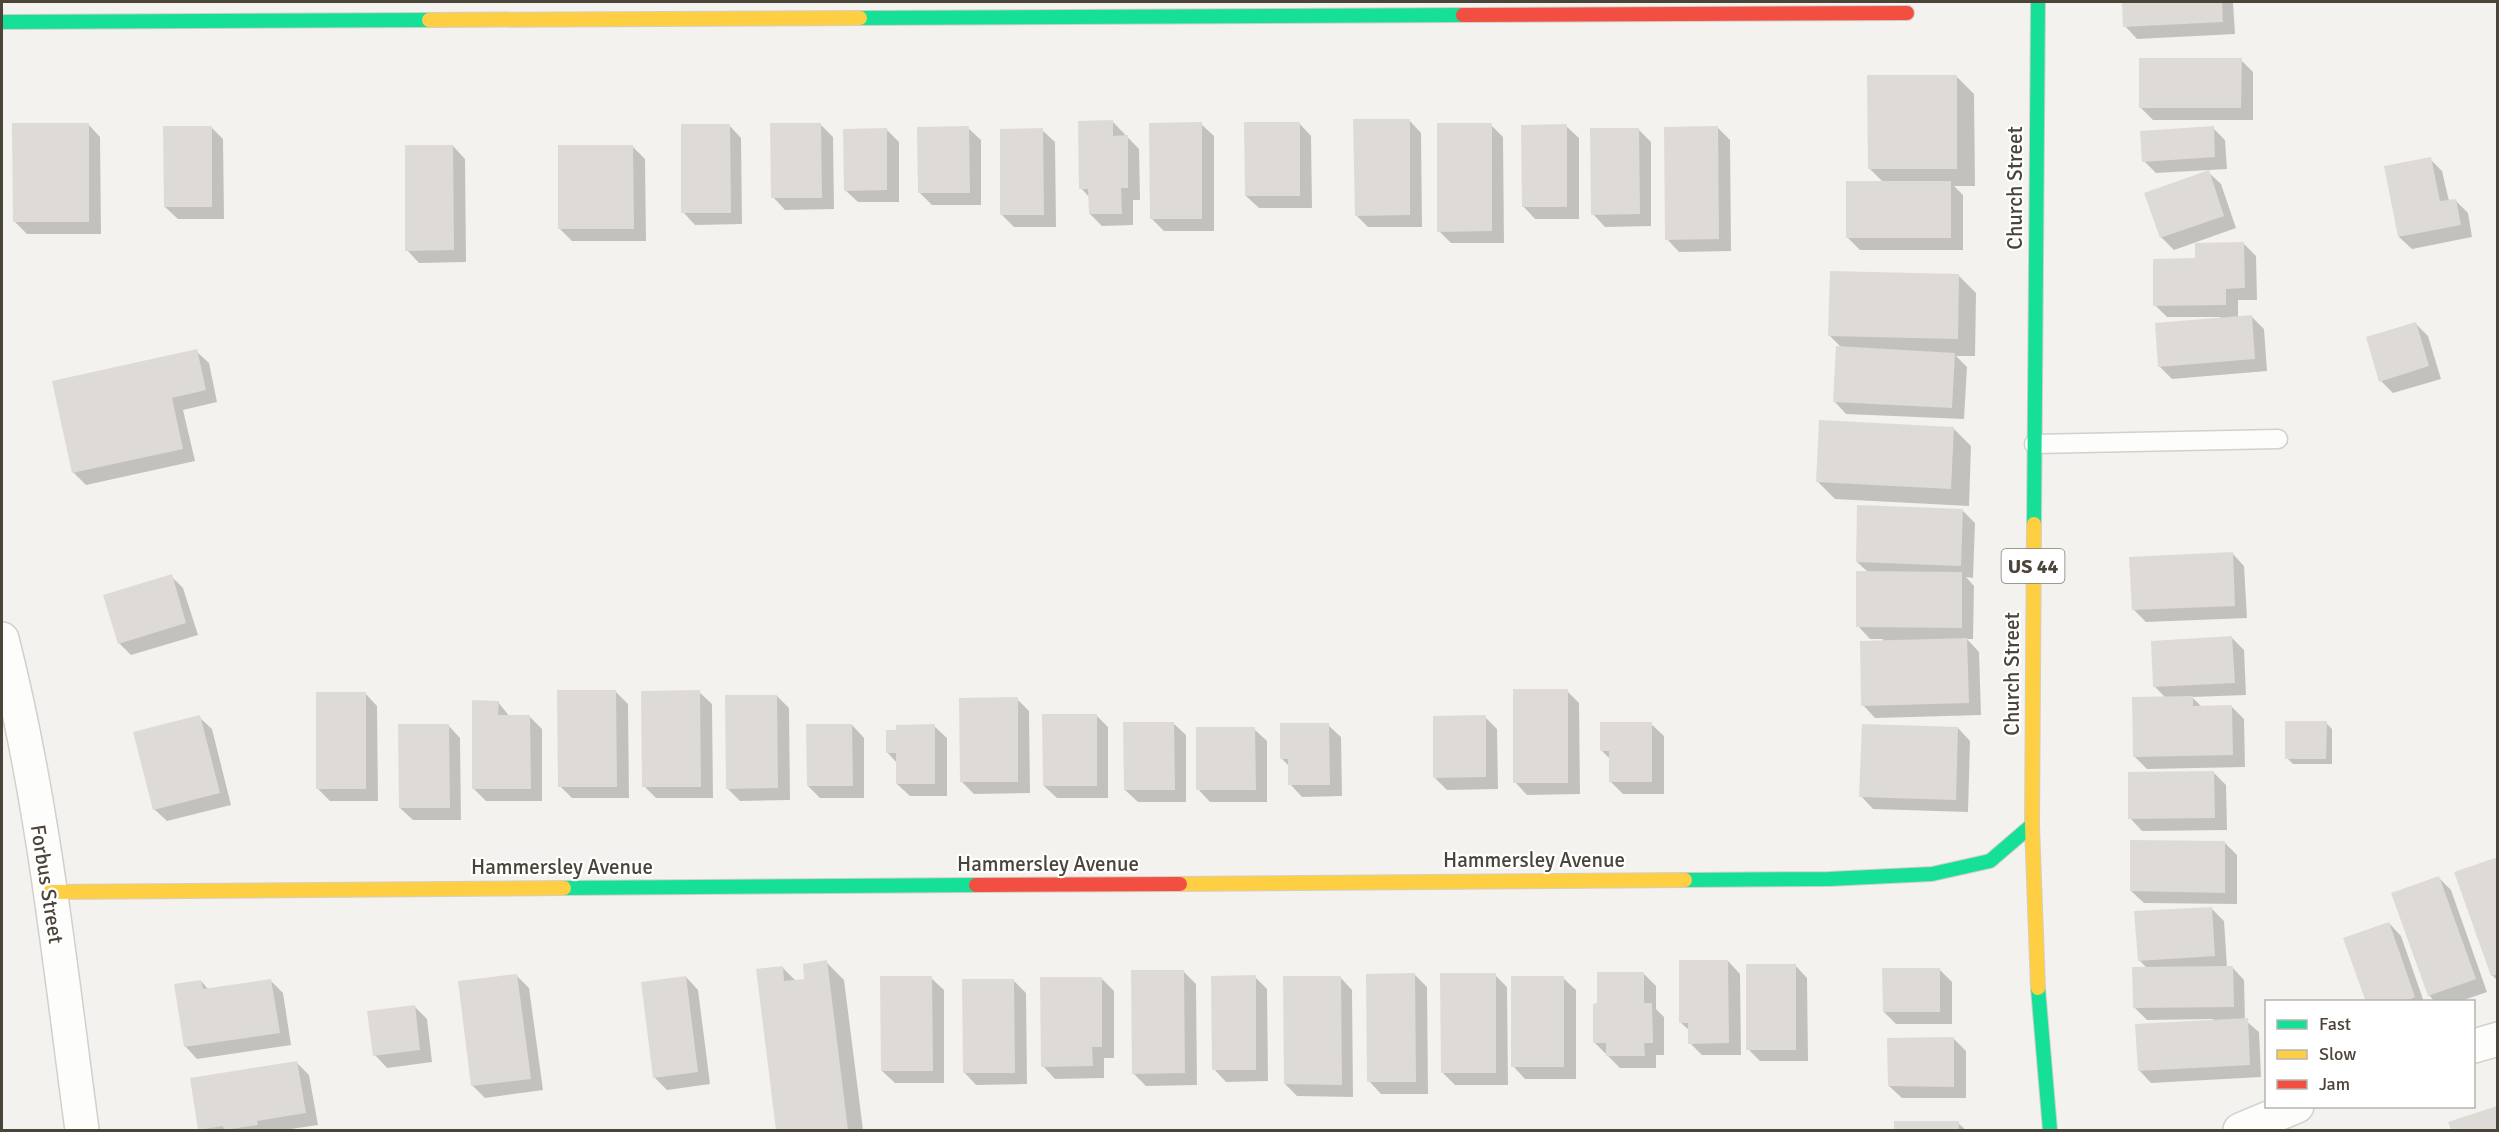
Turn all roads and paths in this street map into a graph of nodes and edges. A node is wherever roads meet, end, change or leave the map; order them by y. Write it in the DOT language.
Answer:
graph roads {
  1 [pos="2038,2"];
  2 [pos="1342,8"];
  3 [pos="535,11"];
  4 [pos="1907,13"];
  5 [pos="2,22"];
  6 [pos="2278,439"];
  7 [pos="2034,444"];
  8 [pos="2,639"];
  9 [pos="2032,825"];
  10 [pos="50,892"];
  11 [pos="2498,1039"];
  12 [pos="2475,1046"];
  13 [pos="2295,1108"];
  14 [pos="82,1131"];
  15 [pos="2050,1131"];
  16 [pos="2240,1131"];
  1 -- 7 [label="main road, Church Street / US 44"];
  2 -- 3 [label="main road"];
  2 -- 4 [label="main road"];
  3 -- 5 [label="main road"];
  6 -- 7 [label="lane"];
  7 -- 9 [label="main road, Church Street / US 44"];
  8 -- 10 [label="street, Forbus Street"];
  9 -- 10 [label="main road, Hammersley Avenue"];
  9 -- 15 [label="main road, Church Street / US 44"];
  10 -- 14 [label="street, Forbus Street"];
  11 -- 12 [label="street"];
  13 -- 16 [label="street"];
}
